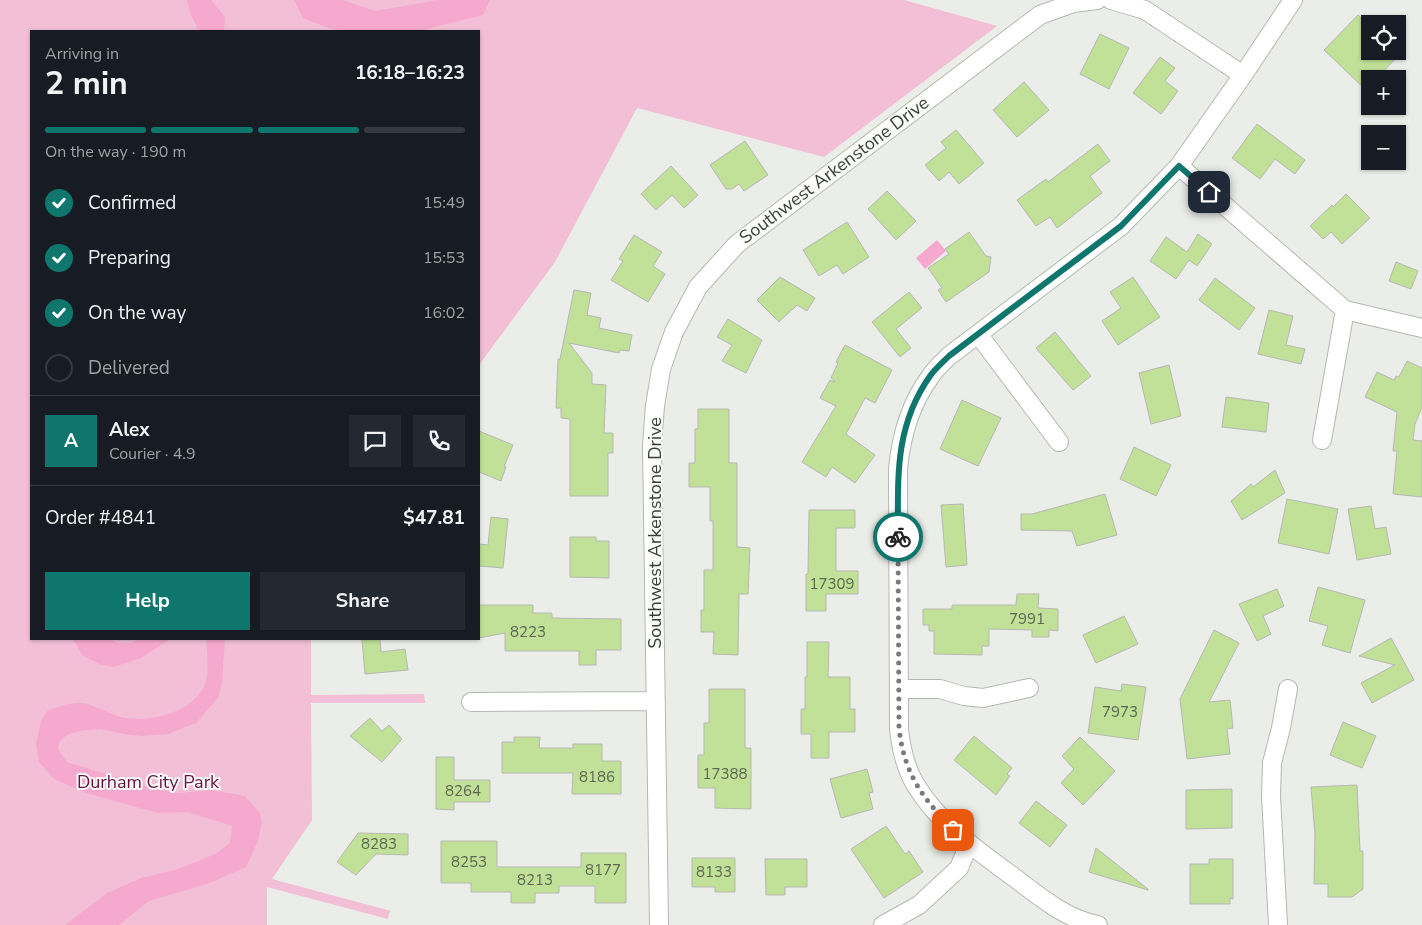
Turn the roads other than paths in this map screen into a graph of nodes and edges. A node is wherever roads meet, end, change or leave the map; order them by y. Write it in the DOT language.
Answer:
graph roads {
  1 [pos="1097,0"];
  2 [pos="1111,0"];
  3 [pos="1293,0"];
  4 [pos="1243,76"];
  5 [pos="1179,166"];
  6 [pos="1345,310"];
  7 [pos="1422,328"];
  8 [pos="978,334"];
  9 [pos="1322,440"];
  10 [pos="1059,442"];
  11 [pos="1029,688"];
  12 [pos="899,689"];
  13 [pos="1288,689"];
  14 [pos="656,701"];
  15 [pos="470,702"];
  16 [pos="969,844"];
  17 [pos="658,925"];
  18 [pos="883,925"];
  19 [pos="1098,925"];
  20 [pos="1278,925"];
  1 -- 14 [label="street, Southwest Arkenstone Drive"];
  2 -- 4 [label="street"];
  3 -- 4 [label="street"];
  4 -- 5 [label="street"];
  5 -- 6 [label="street"];
  5 -- 8 [label="street"];
  6 -- 7 [label="street"];
  6 -- 9 [label="street"];
  8 -- 10 [label="street"];
  8 -- 12 [label="street"];
  11 -- 12 [label="street"];
  12 -- 16 [label="street"];
  13 -- 20 [label="street"];
  14 -- 15 [label="street"];
  14 -- 17 [label="street, Southwest Arkenstone Drive"];
  16 -- 18 [label="street"];
  16 -- 19 [label="street"];
}
